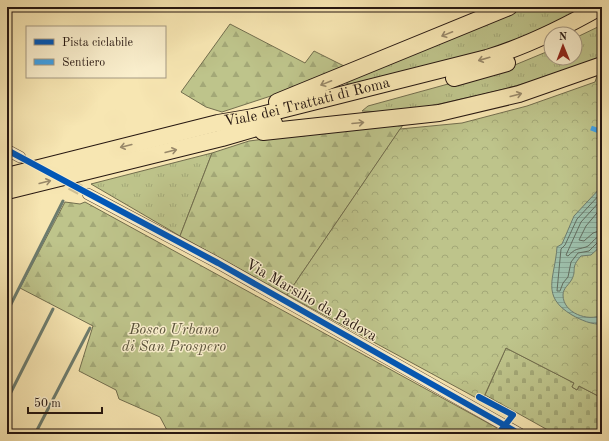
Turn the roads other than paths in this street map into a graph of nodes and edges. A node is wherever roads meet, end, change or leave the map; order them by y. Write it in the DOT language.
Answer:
graph roads {
  1 [pos="600,7"];
  2 [pos="503,9"];
  3 [pos="592,20"];
  4 [pos="583,27"];
  5 [pos="543,49"];
  6 [pos="602,65"];
  7 [pos="220,131"];
  8 [pos="7,150"];
  9 [pos="20,157"];
  10 [pos="7,176"];
  11 [pos="7,192"];
  12 [pos="88,194"];
  13 [pos="520,434"];
  1 -- 3 [label="highway, Viale dei Trattati di Roma"];
  2 -- 7 [label="highway, one-way"];
  3 -- 4 [label="highway, Viale dei Trattati di Roma"];
  3 -- 7 [label="highway, Viale dei Trattati di Roma, one-way"];
  5 -- 7 [label="highway, Viale dei Trattati di Roma"];
  7 -- 6 [label="highway, one-way"];
  7 -- 10 [label="highway, Viale dei Trattati di Roma, one-way"];
  11 -- 7 [label="highway, Viale dei Trattati di Roma, one-way"];
  8 -- 9 [label="street"];
  12 -- 13 [label="street, Via Marsilio da Padova"];
}
